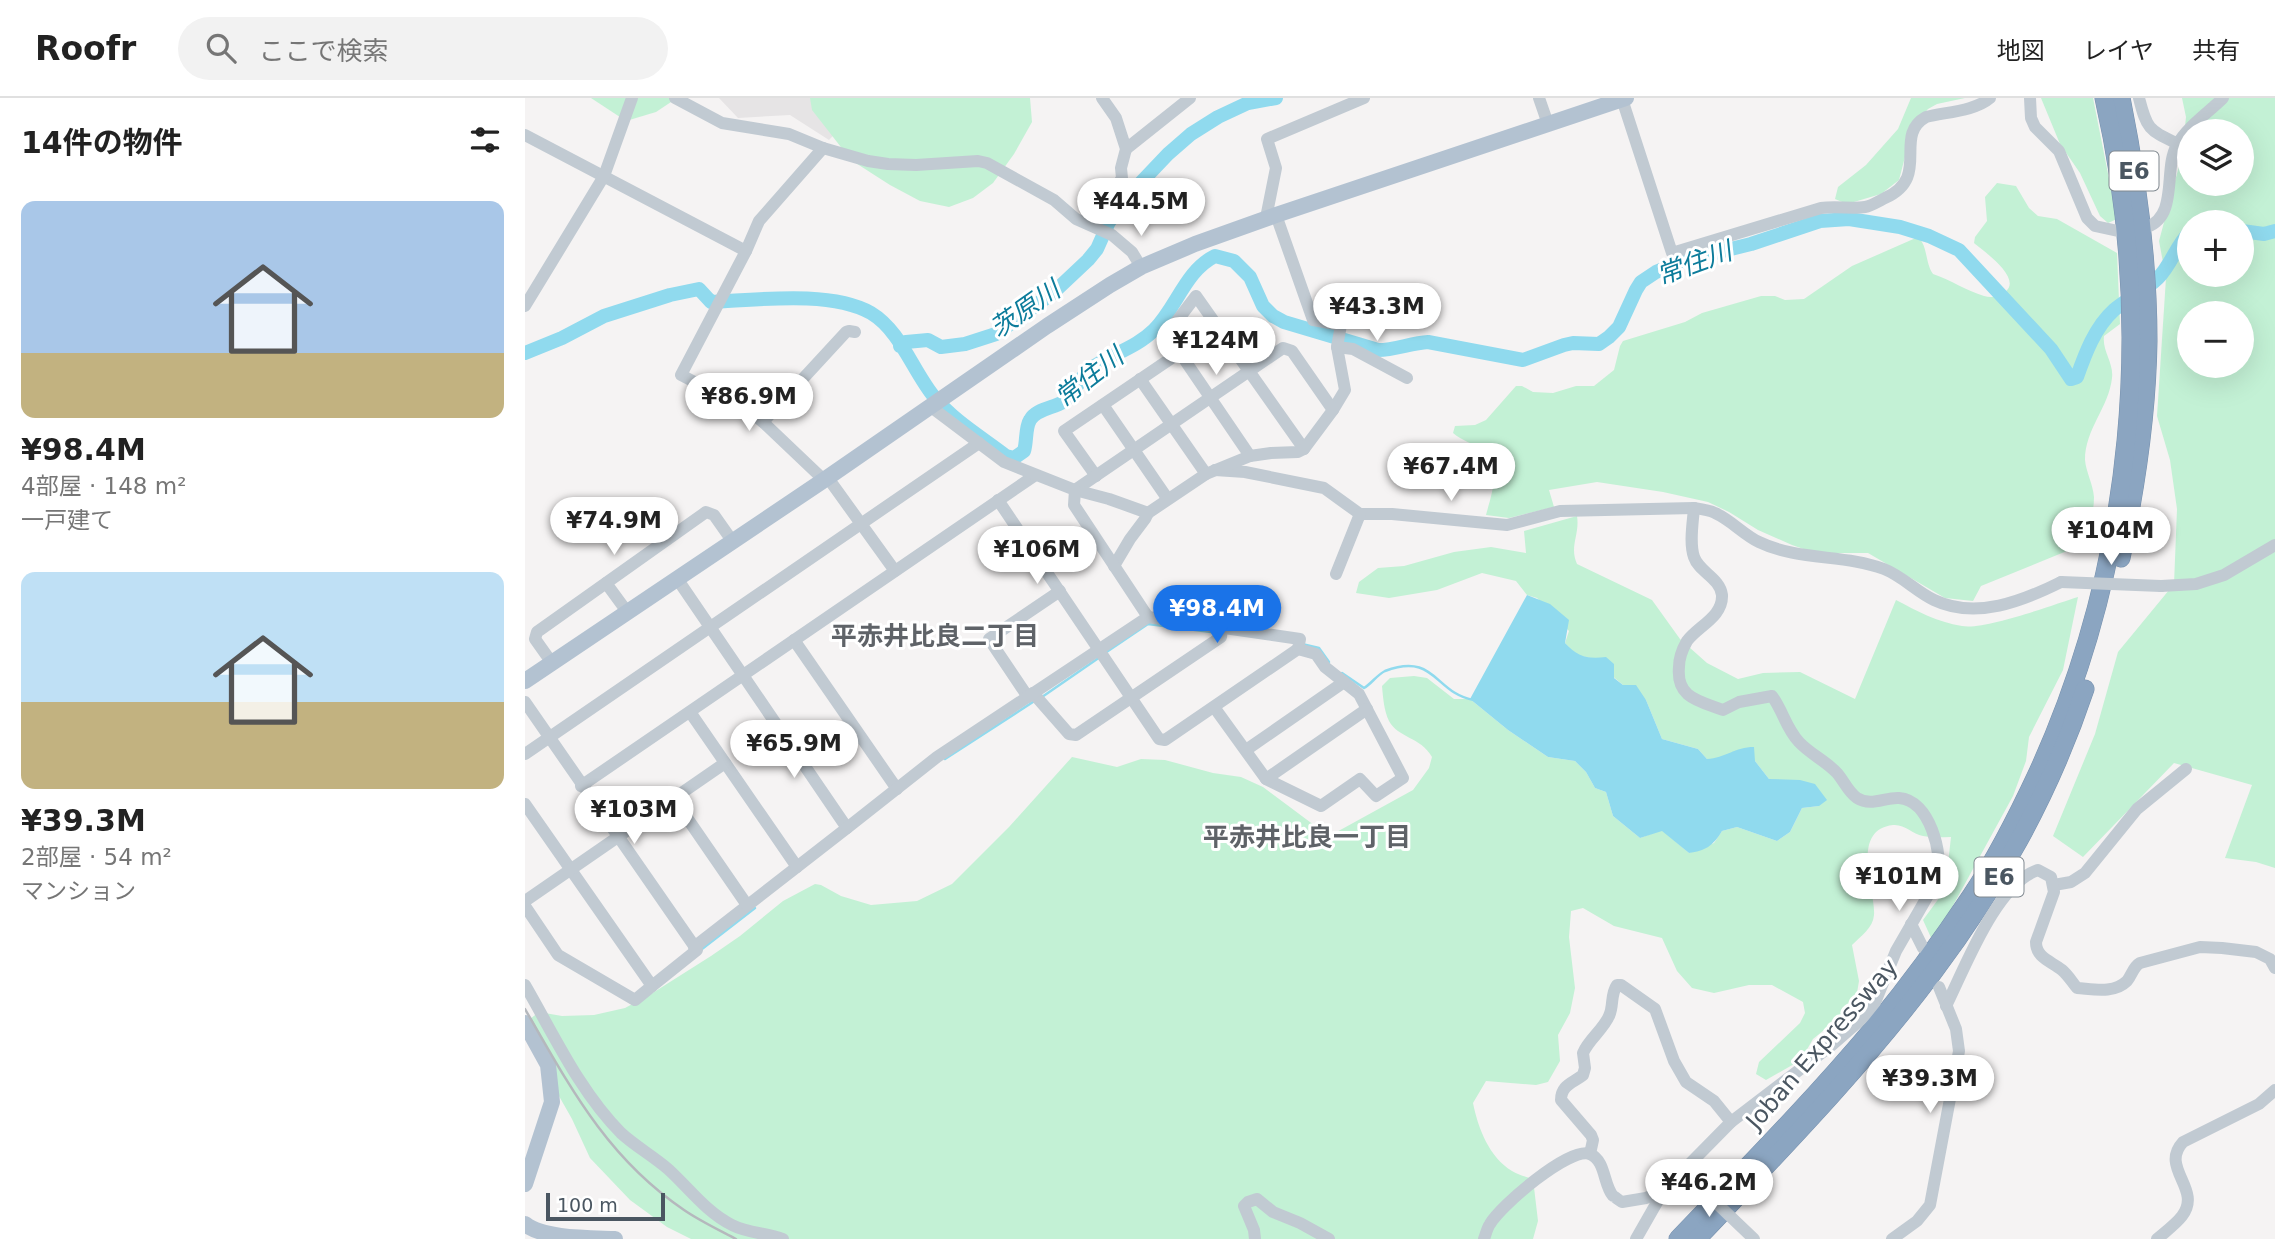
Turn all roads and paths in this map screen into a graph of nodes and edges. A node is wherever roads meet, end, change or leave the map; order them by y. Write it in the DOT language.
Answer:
graph roads {
  1 [pos="632,98"];
  2 [pos="675,98"];
  3 [pos="1102,98"];
  4 [pos="1190,98"];
  5 [pos="1364,98"];
  6 [pos="1539,98"];
  7 [pos="1990,98"];
  8 [pos="2030,98"];
  9 [pos="2105,98"];
  10 [pos="2121,98"];
  11 [pos="2139,98"];
  12 [pos="2223,98"];
  13 [pos="1624,99"];
  14 [pos="2201,119"];
  15 [pos="1548,124"];
  16 [pos="525,135"];
  17 [pos="2177,144"];
  18 [pos="2177,146"];
  19 [pos="823,148"];
  20 [pos="1126,149"];
  21 [pos="604,176"];
  22 [pos="1271,217"];
  23 [pos="1095,226"];
  24 [pos="2147,228"];
  25 [pos="2122,233"];
  26 [pos="746,251"];
  27 [pos="1141,267"];
  28 [pos="525,306"];
  29 [pos="855,332"];
  30 [pos="1338,340"];
  31 [pos="1179,353"];
  32 [pos="1249,372"];
  33 [pos="1407,378"];
  34 [pos="1140,379"];
  35 [pos="1211,398"];
  36 [pos="935,403"];
  37 [pos="1103,405"];
  38 [pos="1333,410"];
  39 [pos="763,422"];
  40 [pos="1172,425"];
  41 [pos="979,443"];
  42 [pos="1304,449"];
  43 [pos="1134,450"];
  44 [pos="1250,456"];
  45 [pos="1210,472"];
  46 [pos="1034,476"];
  47 [pos="1096,476"];
  48 [pos="826,479"];
  49 [pos="1075,490"];
  50 [pos="1167,498"];
  51 [pos="999,500"];
  52 [pos="1694,508"];
  53 [pos="1147,513"];
  54 [pos="1360,514"];
  55 [pos="861,524"];
  56 [pos="733,542"];
  57 [pos="2275,545"];
  58 [pos="1114,566"];
  59 [pos="895,571"];
  60 [pos="1336,574"];
  61 [pos="677,580"];
  62 [pos="606,583"];
  63 [pos="1060,591"];
  64 [pos="628,613"];
  65 [pos="1148,617"];
  66 [pos="710,628"];
  67 [pos="1222,633"];
  68 [pos="794,640"];
  69 [pos="1298,646"];
  70 [pos="1102,653"];
  71 [pos="552,663"];
  72 [pos="742,676"];
  73 [pos="525,681"];
  74 [pos="1344,682"];
  75 [pos="1035,697"];
  76 [pos="1132,697"];
  77 [pos="525,702"];
  78 [pos="1214,707"];
  79 [pos="1367,709"];
  80 [pos="690,712"];
  81 [pos="548,738"];
  82 [pos="1246,750"];
  83 [pos="525,754"];
  84 [pos="725,763"];
  85 [pos="2186,769"];
  86 [pos="1266,779"];
  87 [pos="581,786"];
  88 [pos="897,789"];
  89 [pos="674,799"];
  90 [pos="525,804"];
  91 [pos="847,828"];
  92 [pos="617,837"];
  93 [pos="797,867"];
  94 [pos="570,870"];
  95 [pos="2054,885"];
  96 [pos="525,903"];
  97 [pos="747,905"];
  98 [pos="1911,924"];
  99 [pos="694,947"];
  100 [pos="1923,948"];
  101 [pos="2275,968"];
  102 [pos="525,985"];
  103 [pos="652,986"];
  104 [pos="1939,987"];
  105 [pos="1946,1006"];
  106 [pos="525,1023"];
  107 [pos="2275,1090"];
  108 [pos="1731,1122"];
  109 [pos="1590,1154"];
  110 [pos="1685,1173"];
  111 [pos="525,1184"];
  112 [pos="1664,1190"];
  113 [pos="525,1224"];
  114 [pos="615,1239"];
  115 [pos="783,1239"];
  116 [pos="1255,1239"];
  117 [pos="1329,1239"];
  118 [pos="1484,1239"];
  119 [pos="1636,1239"];
  120 [pos="1678,1239"];
  121 [pos="1697,1239"];
  122 [pos="1754,1239"];
  123 [pos="1892,1239"];
  124 [pos="2157,1239"];
  1 -- 21 [label="street"];
  2 -- 19 [label="street"];
  3 -- 20 [label="street"];
  4 -- 20 [label="street"];
  5 -- 22 [label="street"];
  6 -- 15 [label="street"];
  7 -- 13 [label="street"];
  8 -- 25 [label="street"];
  9 -- 25 [label="highway, Joban Expressway / E6"];
  10 -- 121 [label="highway, Joban Expressway / E6"];
  11 -- 17 [label="street"];
  12 -- 14 [label="street"];
  13 -- 15 [label="main road"];
  15 -- 22 [label="main road"];
  16 -- 21 [label="street"];
  18 -- 24 [label="street"];
  19 -- 23 [label="street"];
  19 -- 26 [label="street"];
  20 -- 23 [label="street"];
  21 -- 26 [label="street"];
  21 -- 28 [label="street"];
  22 -- 27 [label="main road"];
  22 -- 30 [label="street"];
  23 -- 27 [label="street"];
  25 -- 120 [label="highway, Joban Expressway / E6"];
  26 -- 39 [label="street"];
  27 -- 36 [label="main road"];
  29 -- 39 [label="street"];
  30 -- 33 [label="street"];
  30 -- 38 [label="street"];
  31 -- 32 [label="street"];
  31 -- 34 [label="street"];
  31 -- 35 [label="street"];
  32 -- 35 [label="street"];
  32 -- 38 [label="street"];
  32 -- 42 [label="street"];
  34 -- 37 [label="street"];
  34 -- 40 [label="street"];
  35 -- 40 [label="street"];
  35 -- 44 [label="street"];
  36 -- 41 [label="street"];
  36 -- 48 [label="main road"];
  37 -- 43 [label="street"];
  37 -- 47 [label="street"];
  38 -- 42 [label="street"];
  39 -- 48 [label="street"];
  40 -- 43 [label="street"];
  40 -- 45 [label="street"];
  41 -- 46 [label="street"];
  41 -- 55 [label="street"];
  42 -- 44 [label="street"];
  43 -- 47 [label="street"];
  43 -- 50 [label="street"];
  44 -- 45 [label="street"];
  45 -- 50 [label="street"];
  45 -- 54 [label="street"];
  46 -- 49 [label="street"];
  46 -- 51 [label="street"];
  47 -- 49 [label="street"];
  48 -- 55 [label="street"];
  48 -- 56 [label="main road"];
  49 -- 53 [label="street"];
  49 -- 58 [label="street"];
  50 -- 53 [label="street"];
  51 -- 59 [label="street"];
  51 -- 63 [label="street"];
  52 -- 54 [label="street"];
  52 -- 57 [label="street, bridge"];
  52 -- 98 [label="street"];
  53 -- 58 [label="street"];
  54 -- 60 [label="street"];
  55 -- 59 [label="street"];
  55 -- 66 [label="street"];
  56 -- 61 [label="main road"];
  56 -- 62 [label="street"];
  58 -- 65 [label="street"];
  59 -- 68 [label="street"];
  61 -- 64 [label="main road"];
  61 -- 66 [label="street"];
  62 -- 64 [label="street"];
  62 -- 71 [label="street"];
  63 -- 70 [label="street"];
  63 -- 75 [label="street"];
  64 -- 71 [label="main road"];
  65 -- 67 [label="street"];
  65 -- 70 [label="street"];
  66 -- 72 [label="street"];
  66 -- 81 [label="street"];
  67 -- 69 [label="street"];
  67 -- 76 [label="street"];
  68 -- 72 [label="street"];
  68 -- 88 [label="street"];
  69 -- 74 [label="street"];
  69 -- 78 [label="street"];
  70 -- 75 [label="street"];
  70 -- 76 [label="street"];
  71 -- 73 [label="main road"];
  72 -- 80 [label="street"];
  72 -- 91 [label="street"];
  74 -- 79 [label="street"];
  74 -- 82 [label="street"];
  75 -- 76 [label="street"];
  75 -- 88 [label="street"];
  76 -- 78 [label="street"];
  77 -- 81 [label="street"];
  78 -- 82 [label="street"];
  79 -- 86 [label="street"];
  79 -- 86 [label="street"];
  80 -- 84 [label="street"];
  80 -- 87 [label="street"];
  81 -- 83 [label="street"];
  81 -- 87 [label="street"];
  82 -- 86 [label="street"];
  84 -- 89 [label="street"];
  84 -- 93 [label="street"];
  85 -- 95 [label="street"];
  87 -- 92 [label="street"];
  88 -- 91 [label="street"];
  89 -- 92 [label="street"];
  89 -- 97 [label="street"];
  90 -- 94 [label="street"];
  91 -- 93 [label="street"];
  92 -- 94 [label="street"];
  92 -- 99 [label="street"];
  93 -- 97 [label="street"];
  94 -- 96 [label="street"];
  94 -- 103 [label="street"];
  95 -- 101 [label="street"];
  95 -- 105 [label="street"];
  96 -- 103 [label="street"];
  97 -- 99 [label="street"];
  98 -- 100 [label="street"];
  98 -- 108 [label="street"];
  99 -- 103 [label="street"];
  102 -- 115 [label="street"];
  104 -- 105 [label="street"];
  105 -- 123 [label="street"];
  106 -- 111 [label="main road"];
  107 -- 124 [label="street"];
  108 -- 109 [label="street"];
  108 -- 110 [label="street"];
  109 -- 112 [label="street"];
  109 -- 118 [label="street"];
  110 -- 112 [label="street"];
  110 -- 122 [label="street, bridge"];
  112 -- 119 [label="street"];
  113 -- 114 [label="main road"];
  116 -- 117 [label="street"];
}
